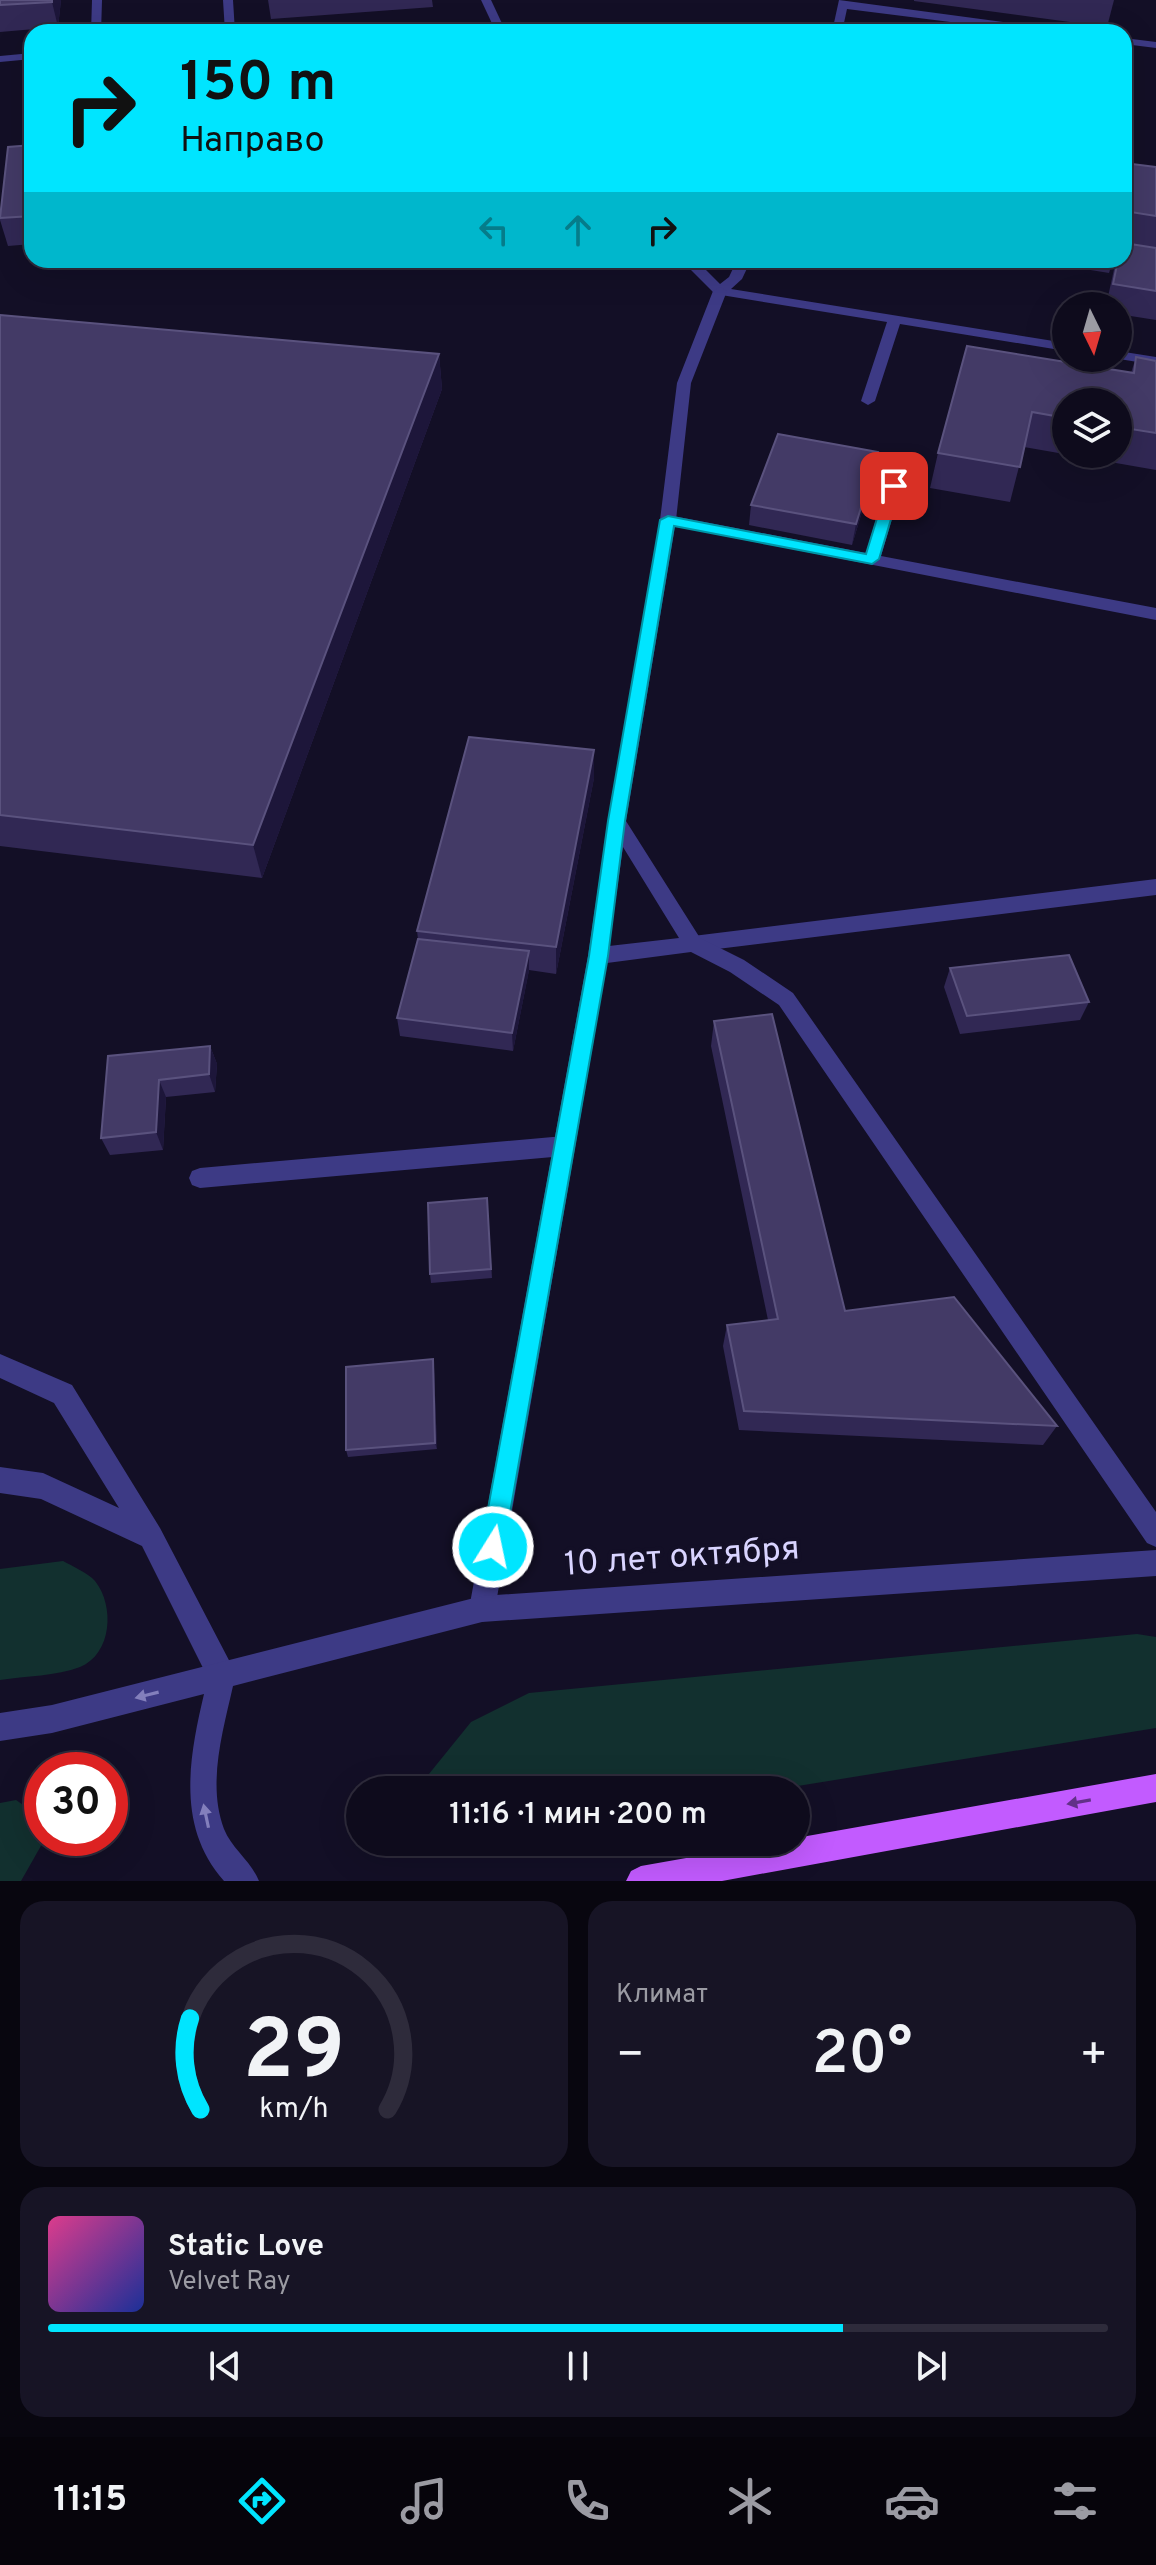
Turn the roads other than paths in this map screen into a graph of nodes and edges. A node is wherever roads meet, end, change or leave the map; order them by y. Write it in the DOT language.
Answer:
graph roads {
  1 [pos="97,0"];
  2 [pos="228,0"];
  3 [pos="486,0"];
  4 [pos="844,2"];
  5 [pos="96,24"];
  6 [pos="230,24"];
  7 [pos="497,24"];
  8 [pos="839,24"];
  9 [pos="999,24"];
  10 [pos="1132,42"];
  11 [pos="1156,45"];
  12 [pos="24,57"];
  13 [pos="0,59"];
  14 [pos="696,268"];
  15 [pos="740,268"];
  16 [pos="720,291"];
  17 [pos="895,319"];
  18 [pos="1052,345"];
  19 [pos="1132,357"];
  20 [pos="1156,361"];
  21 [pos="868,401"];
  22 [pos="901,462"];
  23 [pos="668,520"];
  24 [pos="872,559"];
  25 [pos="1156,614"];
  26 [pos="617,821"];
  27 [pos="1156,887"];
  28 [pos="693,944"];
  29 [pos="598,956"];
  30 [pos="564,1146"];
  31 [pos="200,1178"];
  32 [pos="0,1366"];
  33 [pos="0,1480"];
  34 [pos="1156,1534"];
  35 [pos="151,1537"];
  36 [pos="1156,1563"];
  37 [pos="482,1609"];
  38 [pos="222,1676"];
  39 [pos="0,1727"];
  40 [pos="1156,1788"];
  41 [pos="244,1881"];
  42 [pos="641,1881"];
  1 -- 5 [label="street"];
  2 -- 6 [label="street"];
  3 -- 7 [label="street"];
  4 -- 8 [label="street"];
  4 -- 9 [label="street"];
  10 -- 11 [label="street"];
  12 -- 13 [label="street"];
  14 -- 16 [label="street"];
  15 -- 16 [label="street"];
  16 -- 17 [label="street"];
  16 -- 23 [label="street"];
  17 -- 18 [label="street"];
  17 -- 21 [label="street"];
  19 -- 20 [label="street"];
  22 -- 24 [label="street"];
  23 -- 24 [label="street"];
  23 -- 26 [label="street"];
  24 -- 25 [label="street"];
  26 -- 28 [label="street"];
  26 -- 29 [label="street"];
  27 -- 28 [label="street"];
  28 -- 29 [label="street"];
  28 -- 34 [label="street"];
  29 -- 30 [label="street"];
  30 -- 31 [label="street"];
  30 -- 37 [label="street"];
  32 -- 35 [label="street"];
  33 -- 35 [label="street"];
  35 -- 38 [label="street"];
  36 -- 37 [label="street, 10 лет октября"];
  37 -- 38 [label="street, 10 лет октября"];
  38 -- 39 [label="street, 10 лет октября, one-way"];
  41 -- 38 [label="street, one-way"];
  40 -- 42 [label="main road, one-way"];
}
